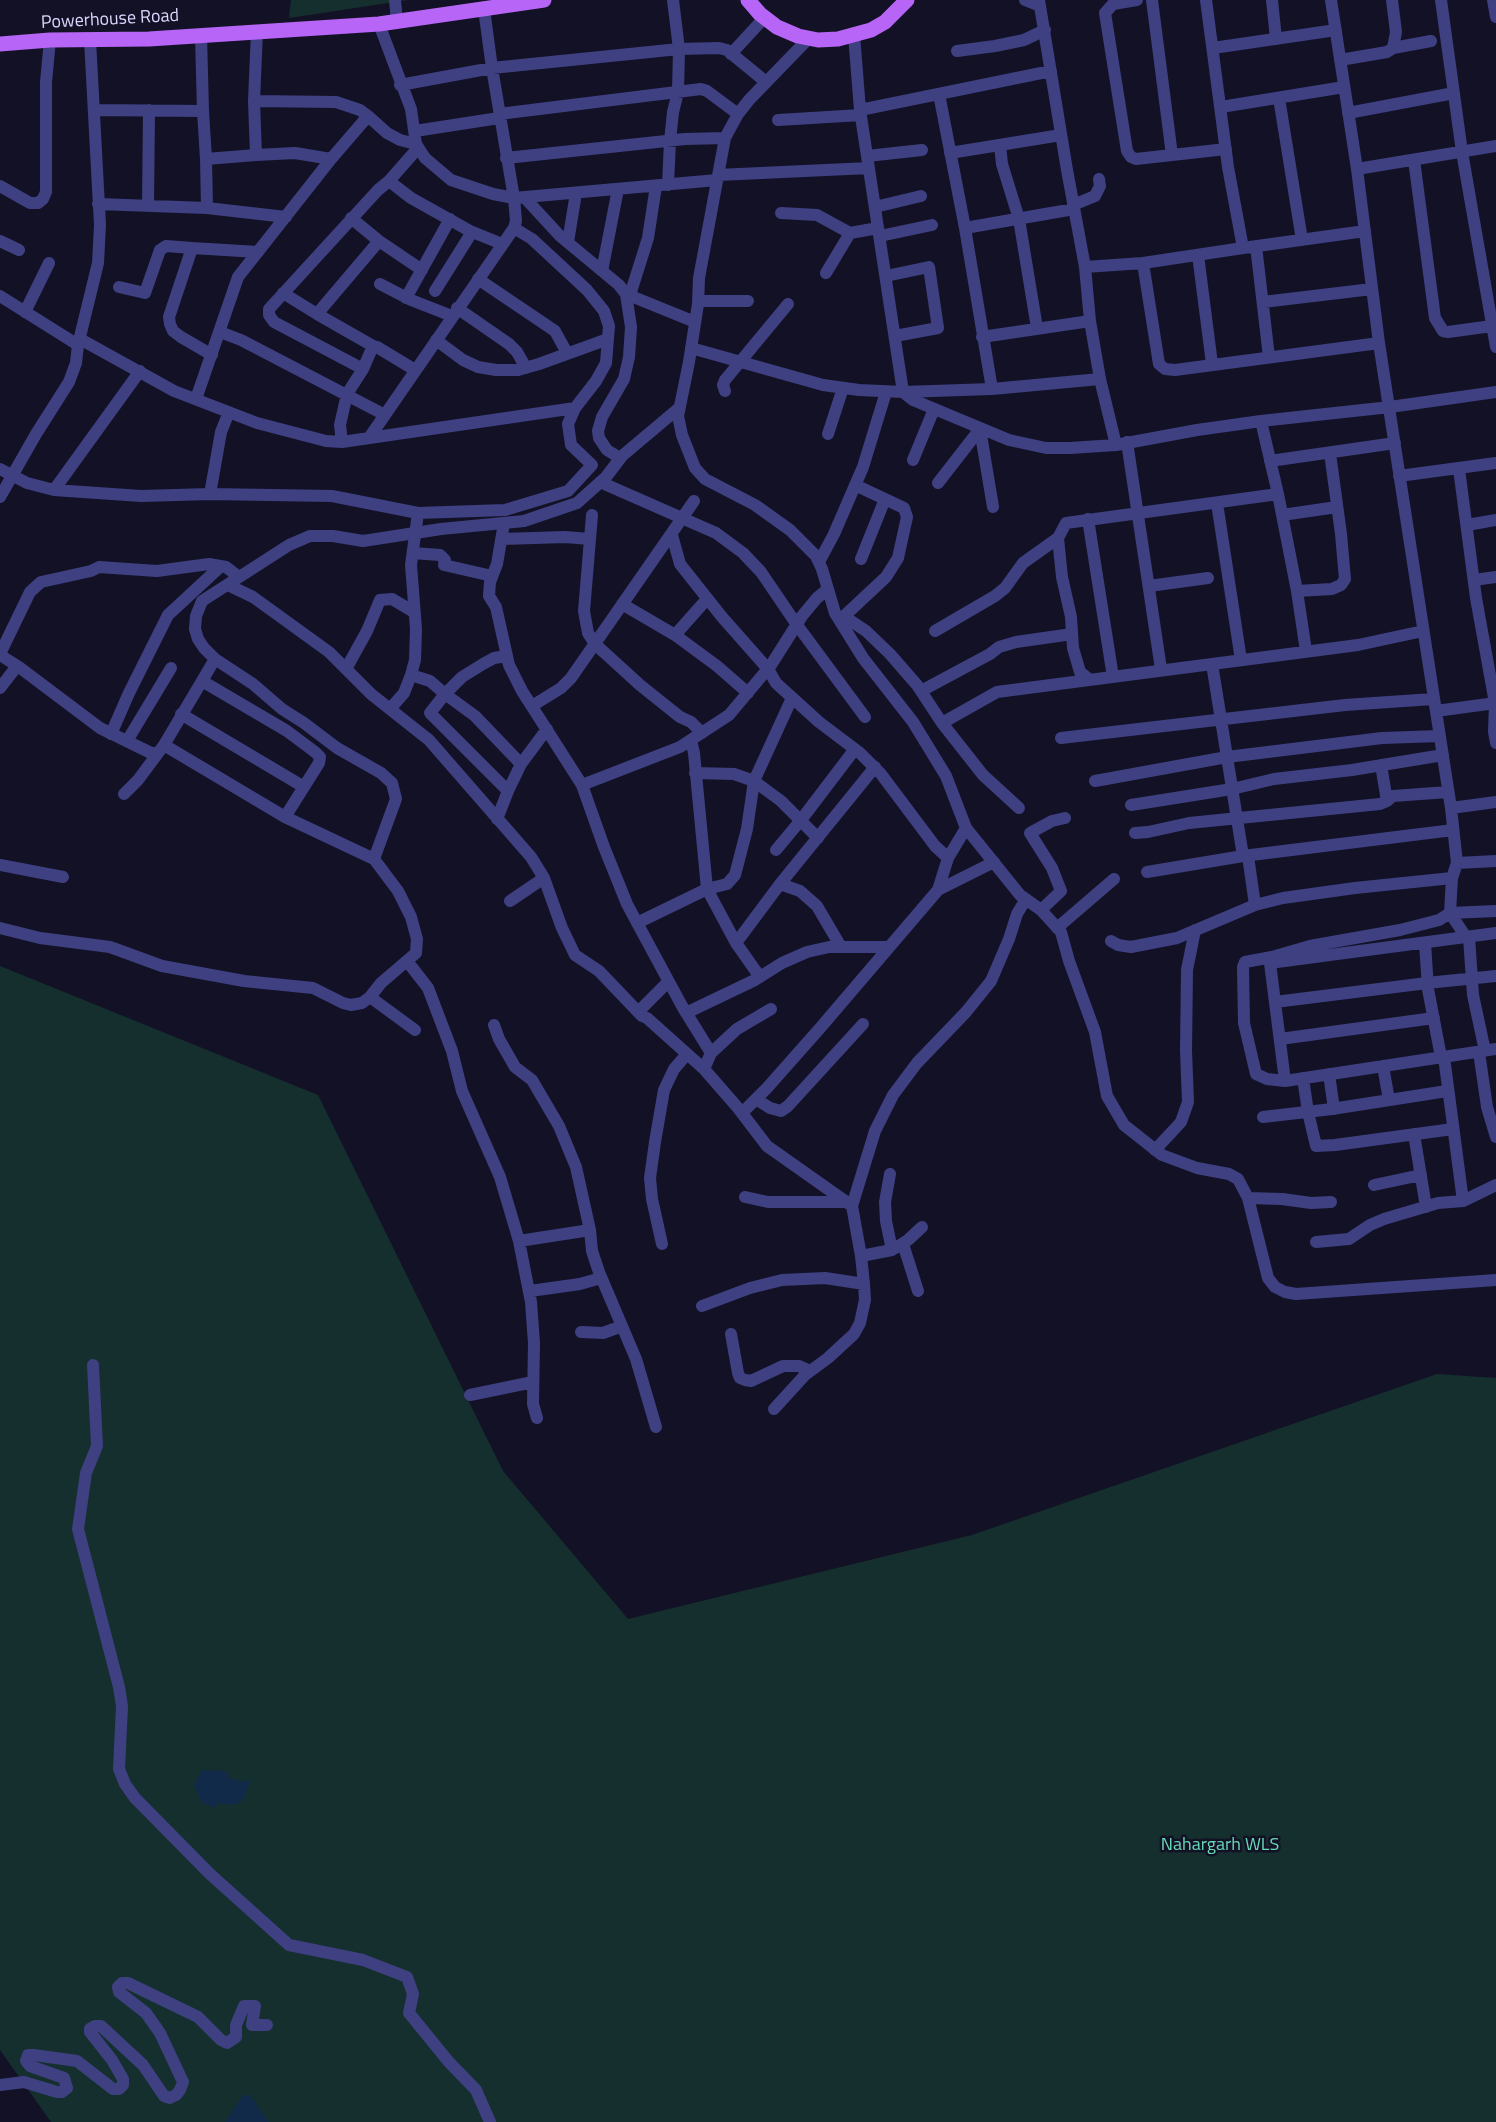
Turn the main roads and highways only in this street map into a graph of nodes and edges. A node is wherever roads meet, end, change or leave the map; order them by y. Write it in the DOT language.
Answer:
graph roads {
  1 [pos="544,0"];
  2 [pos="748,0"];
  3 [pos="907,0"];
  4 [pos="0,44"];
  1 -- 4 [label="main road, Powerhouse Road"];
  2 -- 3 [label="main road"];
}
